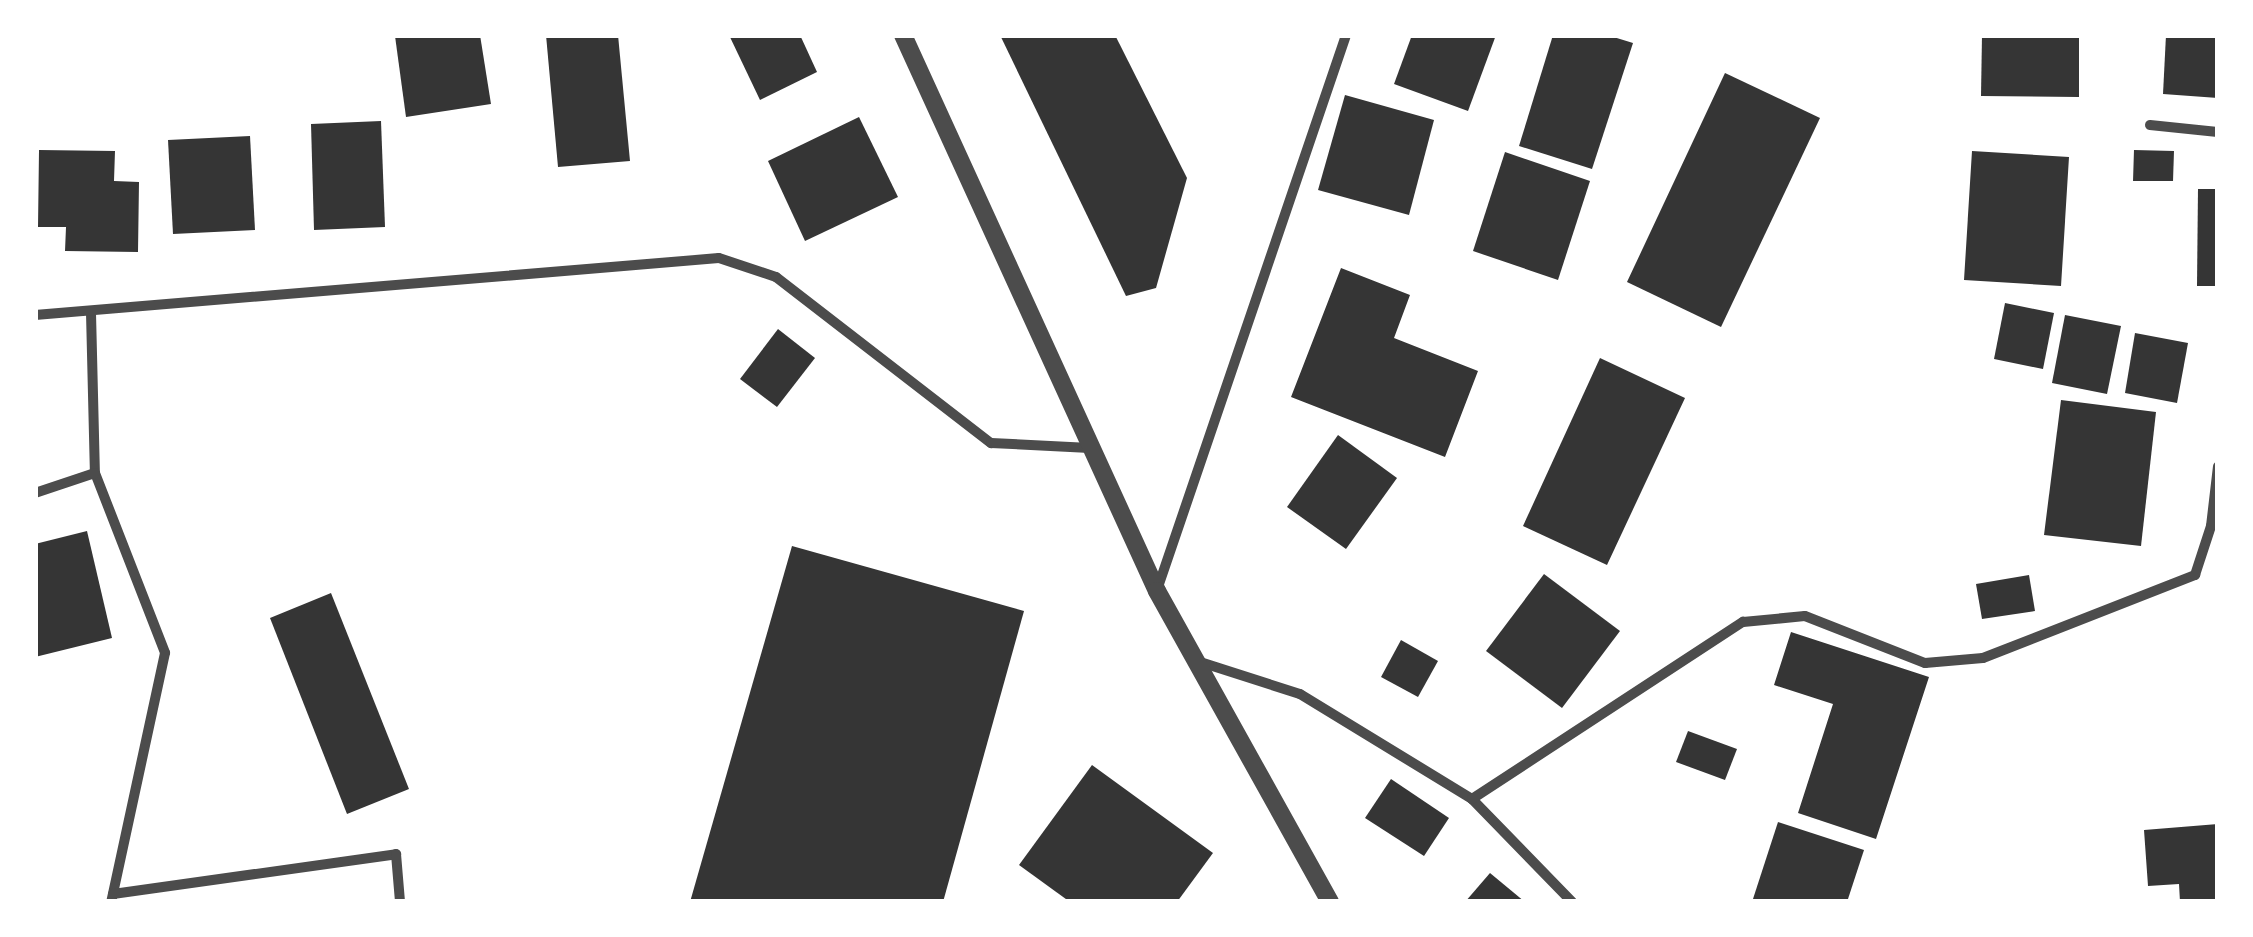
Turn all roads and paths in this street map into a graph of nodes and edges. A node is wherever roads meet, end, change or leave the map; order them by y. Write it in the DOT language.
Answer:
graph roads {
  1 [pos="903,35"];
  2 [pos="1346,35"];
  3 [pos="2150,125"];
  4 [pos="2218,132"];
  5 [pos="91,313"];
  6 [pos="35,315"];
  7 [pos="1090,448"];
  8 [pos="2218,466"];
  9 [pos="96,474"];
  10 [pos="35,493"];
  11 [pos="1157,591"];
  12 [pos="1198,661"];
  13 [pos="1472,799"];
  14 [pos="112,898"];
  15 [pos="400,902"];
  16 [pos="1330,902"];
  17 [pos="1572,902"];
  1 -- 7 [label="street"];
  2 -- 11 [label="street"];
  3 -- 4 [label="street"];
  5 -- 6 [label="street"];
  5 -- 7 [label="street"];
  5 -- 9 [label="street"];
  7 -- 11 [label="street"];
  8 -- 13 [label="street"];
  9 -- 10 [label="street"];
  9 -- 14 [label="street"];
  11 -- 12 [label="street"];
  12 -- 13 [label="street"];
  12 -- 16 [label="street"];
  13 -- 17 [label="street"];
  14 -- 15 [label="street"];
}
